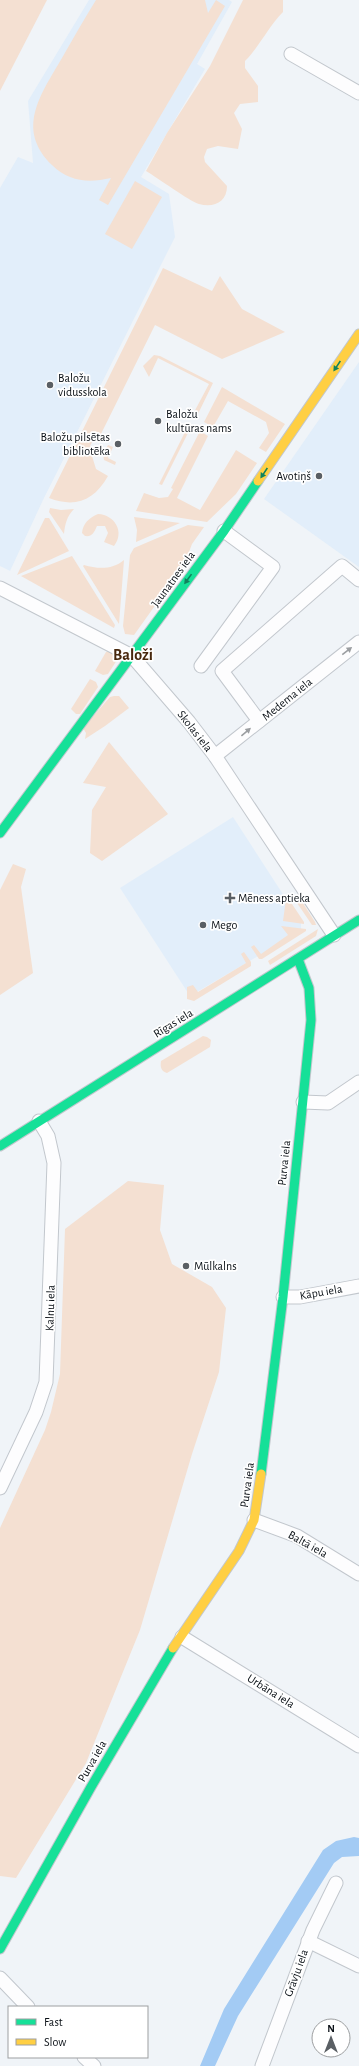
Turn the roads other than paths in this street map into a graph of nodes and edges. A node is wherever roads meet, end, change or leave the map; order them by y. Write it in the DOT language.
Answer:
graph roads {
  1 [pos="291,54"];
  2 [pos="359,93"];
  3 [pos="359,334"];
  4 [pos="224,531"];
  5 [pos="359,580"];
  6 [pos="0,588"];
  7 [pos="359,642"];
  8 [pos="132,656"];
  9 [pos="201,666"];
  10 [pos="259,721"];
  11 [pos="215,756"];
  12 [pos="0,833"];
  13 [pos="359,920"];
  14 [pos="334,935"];
  15 [pos="298,959"];
  16 [pos="359,1082"];
  17 [pos="303,1102"];
  18 [pos="39,1121"];
  19 [pos="0,1146"];
  20 [pos="359,1286"];
  21 [pos="283,1297"];
  22 [pos="0,1488"];
  23 [pos="254,1520"];
  24 [pos="359,1574"];
  25 [pos="182,1637"];
  26 [pos="359,1746"];
  27 [pos="336,1883"];
  28 [pos="308,1941"];
  29 [pos="0,1949"];
  30 [pos="359,1966"];
  31 [pos="0,1978"];
  32 [pos="27,2006"];
  33 [pos="85,2058"];
  34 [pos="94,2066"];
  35 [pos="262,2066"];
  1 -- 2 [label="street"];
  3 -- 4 [label="street, Jaunatnes iela, one-way"];
  4 -- 8 [label="street, Jaunatnes iela, one-way"];
  4 -- 9 [label="street"];
  5 -- 10 [label="street"];
  6 -- 8 [label="street, Skolas iela"];
  10 -- 7 [label="street, Medema iela, one-way"];
  8 -- 11 [label="street, Skolas iela"];
  8 -- 12 [label="street, Jaunatnes iela"];
  11 -- 10 [label="street, Medema iela, one-way"];
  11 -- 14 [label="street, Skolas iela"];
  13 -- 14 [label="street, Rīgas iela"];
  14 -- 15 [label="street, Rīgas iela"];
  15 -- 17 [label="street, Purva iela"];
  15 -- 18 [label="street, Rīgas iela"];
  16 -- 17 [label="street"];
  17 -- 21 [label="street, Purva iela"];
  18 -- 19 [label="street, Rīgas iela"];
  18 -- 22 [label="street, Kalnu iela"];
  20 -- 21 [label="street, Kāpu iela"];
  21 -- 23 [label="street, Purva iela"];
  23 -- 24 [label="street, Baltā iela"];
  23 -- 25 [label="street, Purva iela"];
  25 -- 26 [label="street, Urbāna iela"];
  25 -- 29 [label="street, Purva iela"];
  27 -- 28 [label="street, Grāvju iela"];
  28 -- 30 [label="street"];
  28 -- 35 [label="street, Grāvju iela"];
  31 -- 32 [label="street"];
  33 -- 34 [label="street"];
}
